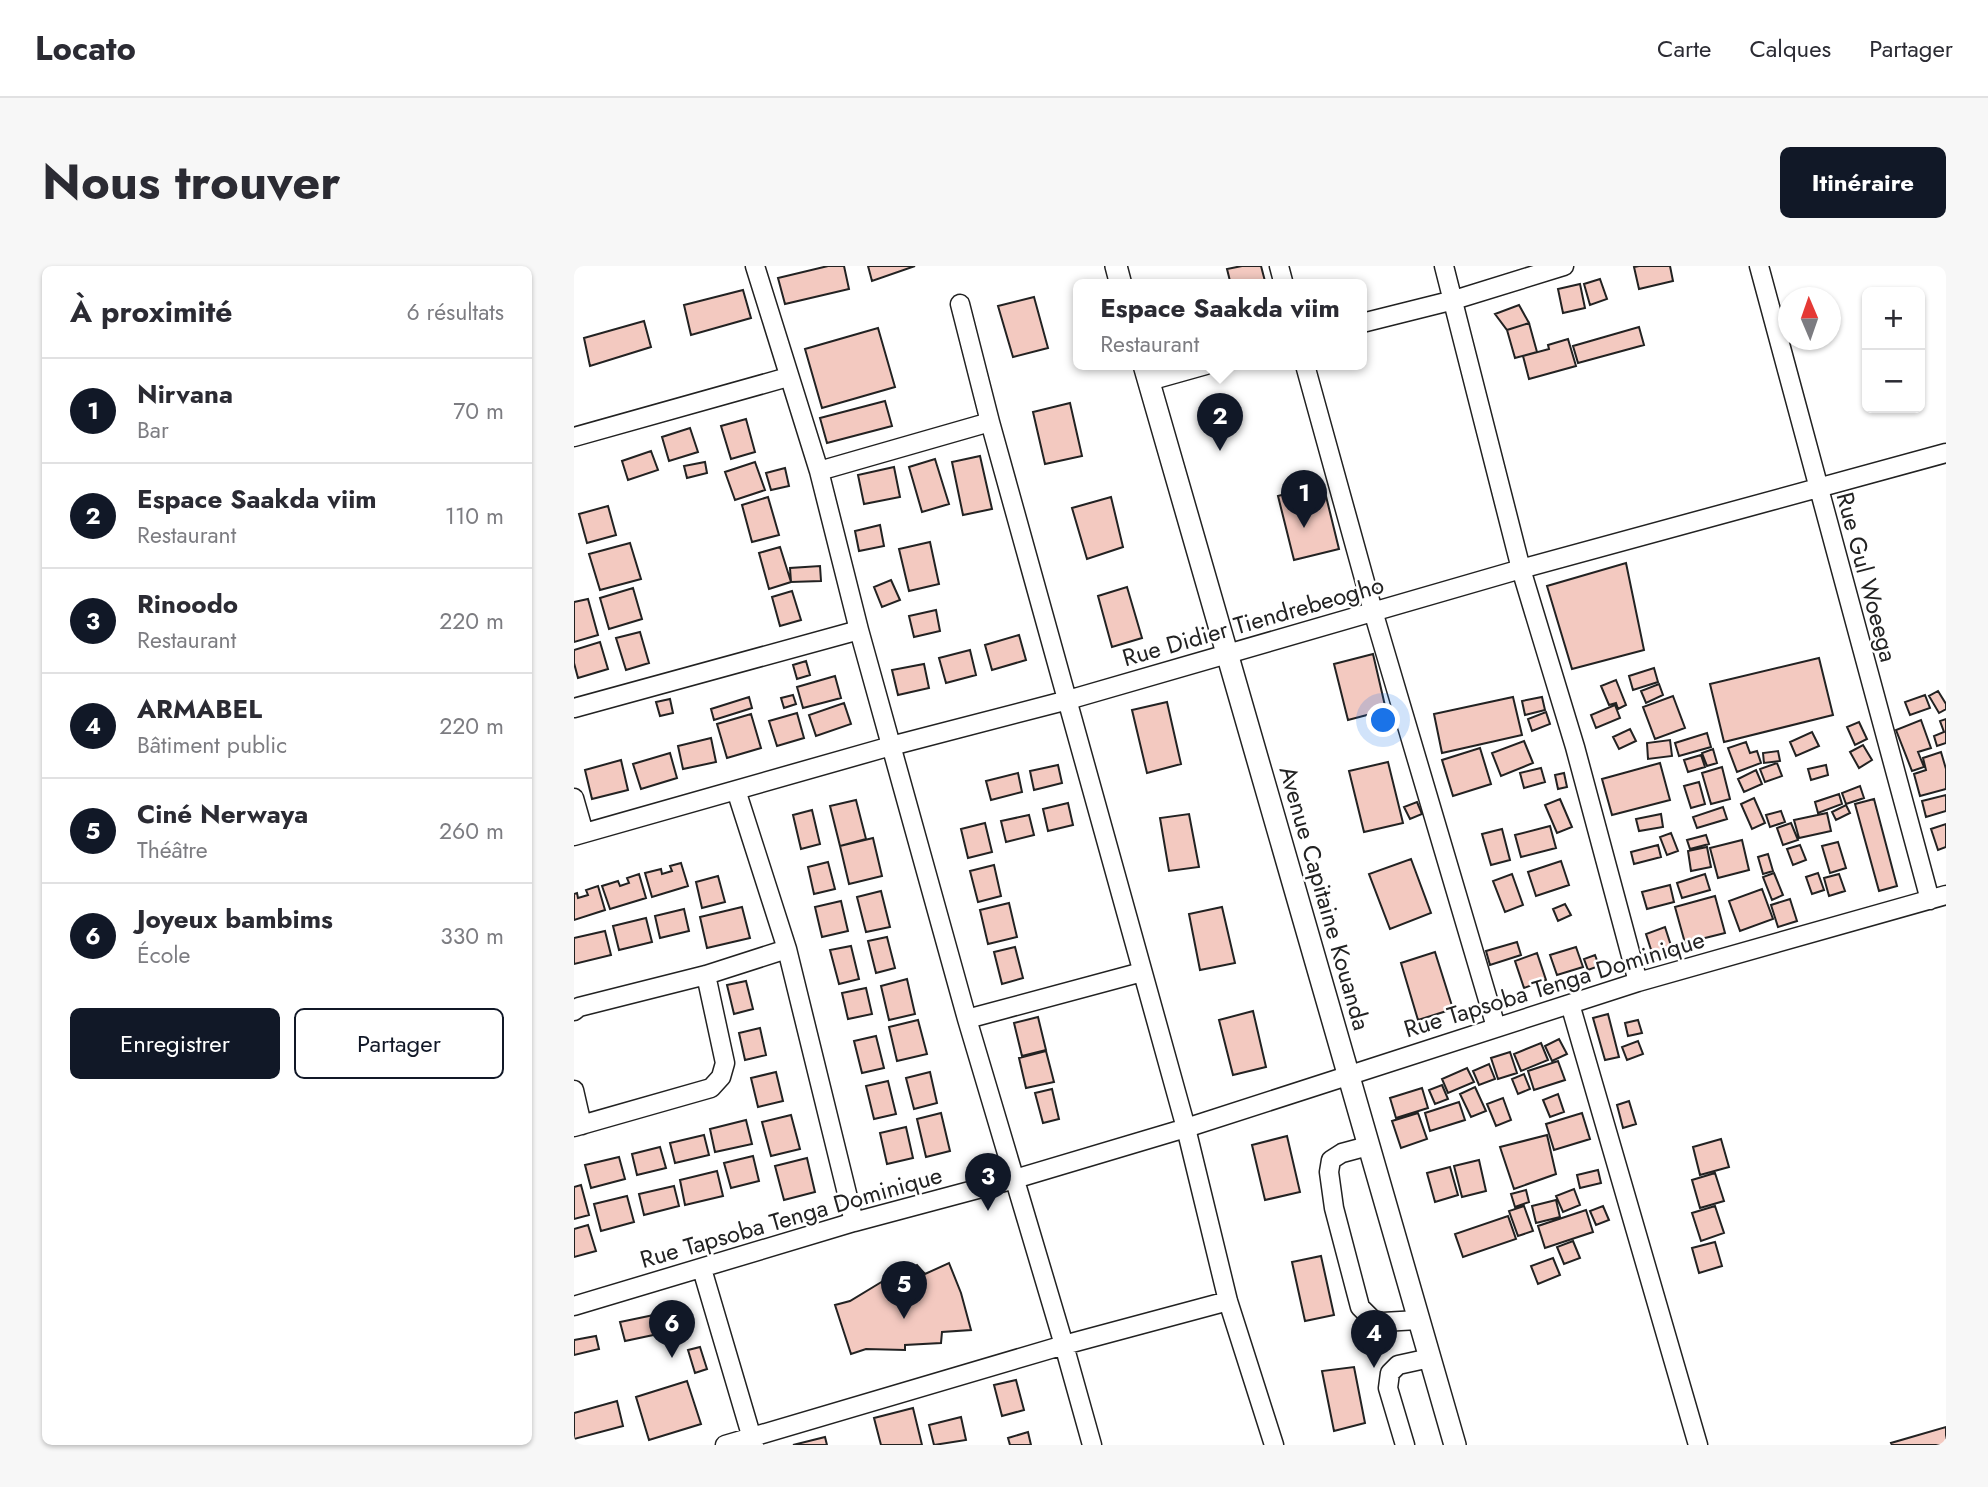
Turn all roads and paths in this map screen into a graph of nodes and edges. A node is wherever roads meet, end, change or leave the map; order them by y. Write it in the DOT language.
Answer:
graph roads {
  1 [pos="755,266"];
  2 [pos="1444,266"];
  3 [pos="1564,266"];
  4 [pos="1759,266"];
  5 [pos="1454,300"];
  6 [pos="960,304"];
  7 [pos="1367,322"];
  8 [pos="1168,370"];
  9 [pos="1307,370"];
  10 [pos="1146,373"];
  11 [pos="788,377"];
  12 [pos="990,422"];
  13 [pos="574,437"];
  14 [pos="1946,453"];
  15 [pos="819,471"];
  16 [pos="1817,488"];
  17 [pos="1521,569"];
  18 [pos="1373,611"];
  19 [pos="859,630"];
  20 [pos="1228,654"];
  21 [pos="1068,700"];
  22 [pos="574,708"];
  23 [pos="891,746"];
  24 [pos="736,790"];
  25 [pos="574,798"];
  26 [pos="579,834"];
  27 [pos="1938,898"];
  28 [pos="787,949"];
  29 [pos="1142,972"];
  30 [pos="706,975"];
  31 [pos="1638,982"];
  32 [pos="1570,1004"];
  33 [pos="574,1012"];
  34 [pos="967,1018"];
  35 [pos="1496,1027"];
  36 [pos="1348,1074"];
  37 [pos="574,1090"];
  38 [pos="578,1126"];
  39 [pos="1186,1128"];
  40 [pos="1368,1146"];
  41 [pos="1015,1179"];
  42 [pos="853,1222"];
  43 [pos="702,1269"];
  44 [pos="1228,1301"];
  45 [pos="574,1306"];
  46 [pos="1419,1320"];
  47 [pos="1064,1345"];
  48 [pos="1430,1358"];
  49 [pos="753,1441"];
  50 [pos="725,1445"];
  51 [pos="1091,1445"];
  52 [pos="1274,1445"];
  53 [pos="1405,1445"];
  54 [pos="1455,1445"];
  55 [pos="1699,1445"];
  1 -- 11 [label="street"];
  2 -- 5 [label="street"];
  3 -- 5 [label="street"];
  4 -- 16 [label="street, Rue Gul Woeega"];
  5 -- 7 [label="street"];
  5 -- 17 [label="street"];
  6 -- 12 [label="street"];
  8 -- 10 [label="street"];
  9 -- 18 [label="street"];
  10 -- 20 [label="street, Avenue Capitaine Kouanda"];
  11 -- 13 [label="street"];
  11 -- 15 [label="street"];
  12 -- 15 [label="street"];
  12 -- 21 [label="street"];
  14 -- 16 [label="street, Rue Didier Tiendrebeogho"];
  15 -- 19 [label="street"];
  16 -- 17 [label="street, Rue Didier Tiendrebeogho"];
  16 -- 27 [label="street, Rue Gul Woeega"];
  17 -- 18 [label="street, Rue Didier Tiendrebeogho"];
  17 -- 31 [label="street"];
  18 -- 20 [label="street, Rue Didier Tiendrebeogho"];
  18 -- 35 [label="street"];
  19 -- 22 [label="street"];
  19 -- 23 [label="street"];
  20 -- 21 [label="street, Rue Didier Tiendrebeogho"];
  20 -- 36 [label="street, Avenue Capitaine Kouanda"];
  21 -- 23 [label="street, Rue Didier Tiendrebeogho"];
  21 -- 29 [label="street"];
  23 -- 24 [label="street, Rue Didier Tiendrebeogho"];
  23 -- 34 [label="street"];
  24 -- 26 [label="street, Rue Didier Tiendrebeogho"];
  24 -- 28 [label="street"];
  25 -- 26 [label="street"];
  27 -- 31 [label="street, Rue Tapsoba Tenga Dominique"];
  28 -- 30 [label="street"];
  28 -- 42 [label="street"];
  29 -- 34 [label="street"];
  29 -- 39 [label="street"];
  30 -- 33 [label="street"];
  30 -- 38 [label="street"];
  31 -- 32 [label="street, Rue Tapsoba Tenga Dominique"];
  32 -- 35 [label="street, Rue Tapsoba Tenga Dominique"];
  32 -- 55 [label="street"];
  34 -- 41 [label="street"];
  35 -- 36 [label="street, Rue Tapsoba Tenga Dominique"];
  36 -- 39 [label="street, Rue Tapsoba Tenga Dominique"];
  36 -- 40 [label="street, Avenue Capitaine Kouanda"];
  37 -- 38 [label="street"];
  39 -- 41 [label="street, Rue Tapsoba Tenga Dominique"];
  39 -- 44 [label="street"];
  40 -- 46 [label="street, Avenue Capitaine Kouanda"];
  40 -- 46 [label="street"];
  41 -- 42 [label="street, Rue Tapsoba Tenga Dominique"];
  41 -- 47 [label="street"];
  42 -- 43 [label="street, Rue Tapsoba Tenga Dominique"];
  43 -- 45 [label="street, Rue Tapsoba Tenga Dominique"];
  43 -- 49 [label="street"];
  44 -- 47 [label="street"];
  44 -- 52 [label="street"];
  46 -- 48 [label="street, Avenue Capitaine Kouanda"];
  47 -- 49 [label="street"];
  47 -- 51 [label="street"];
  48 -- 53 [label="street"];
  48 -- 54 [label="street, Avenue Capitaine Kouanda"];
  49 -- 50 [label="street"];
}
